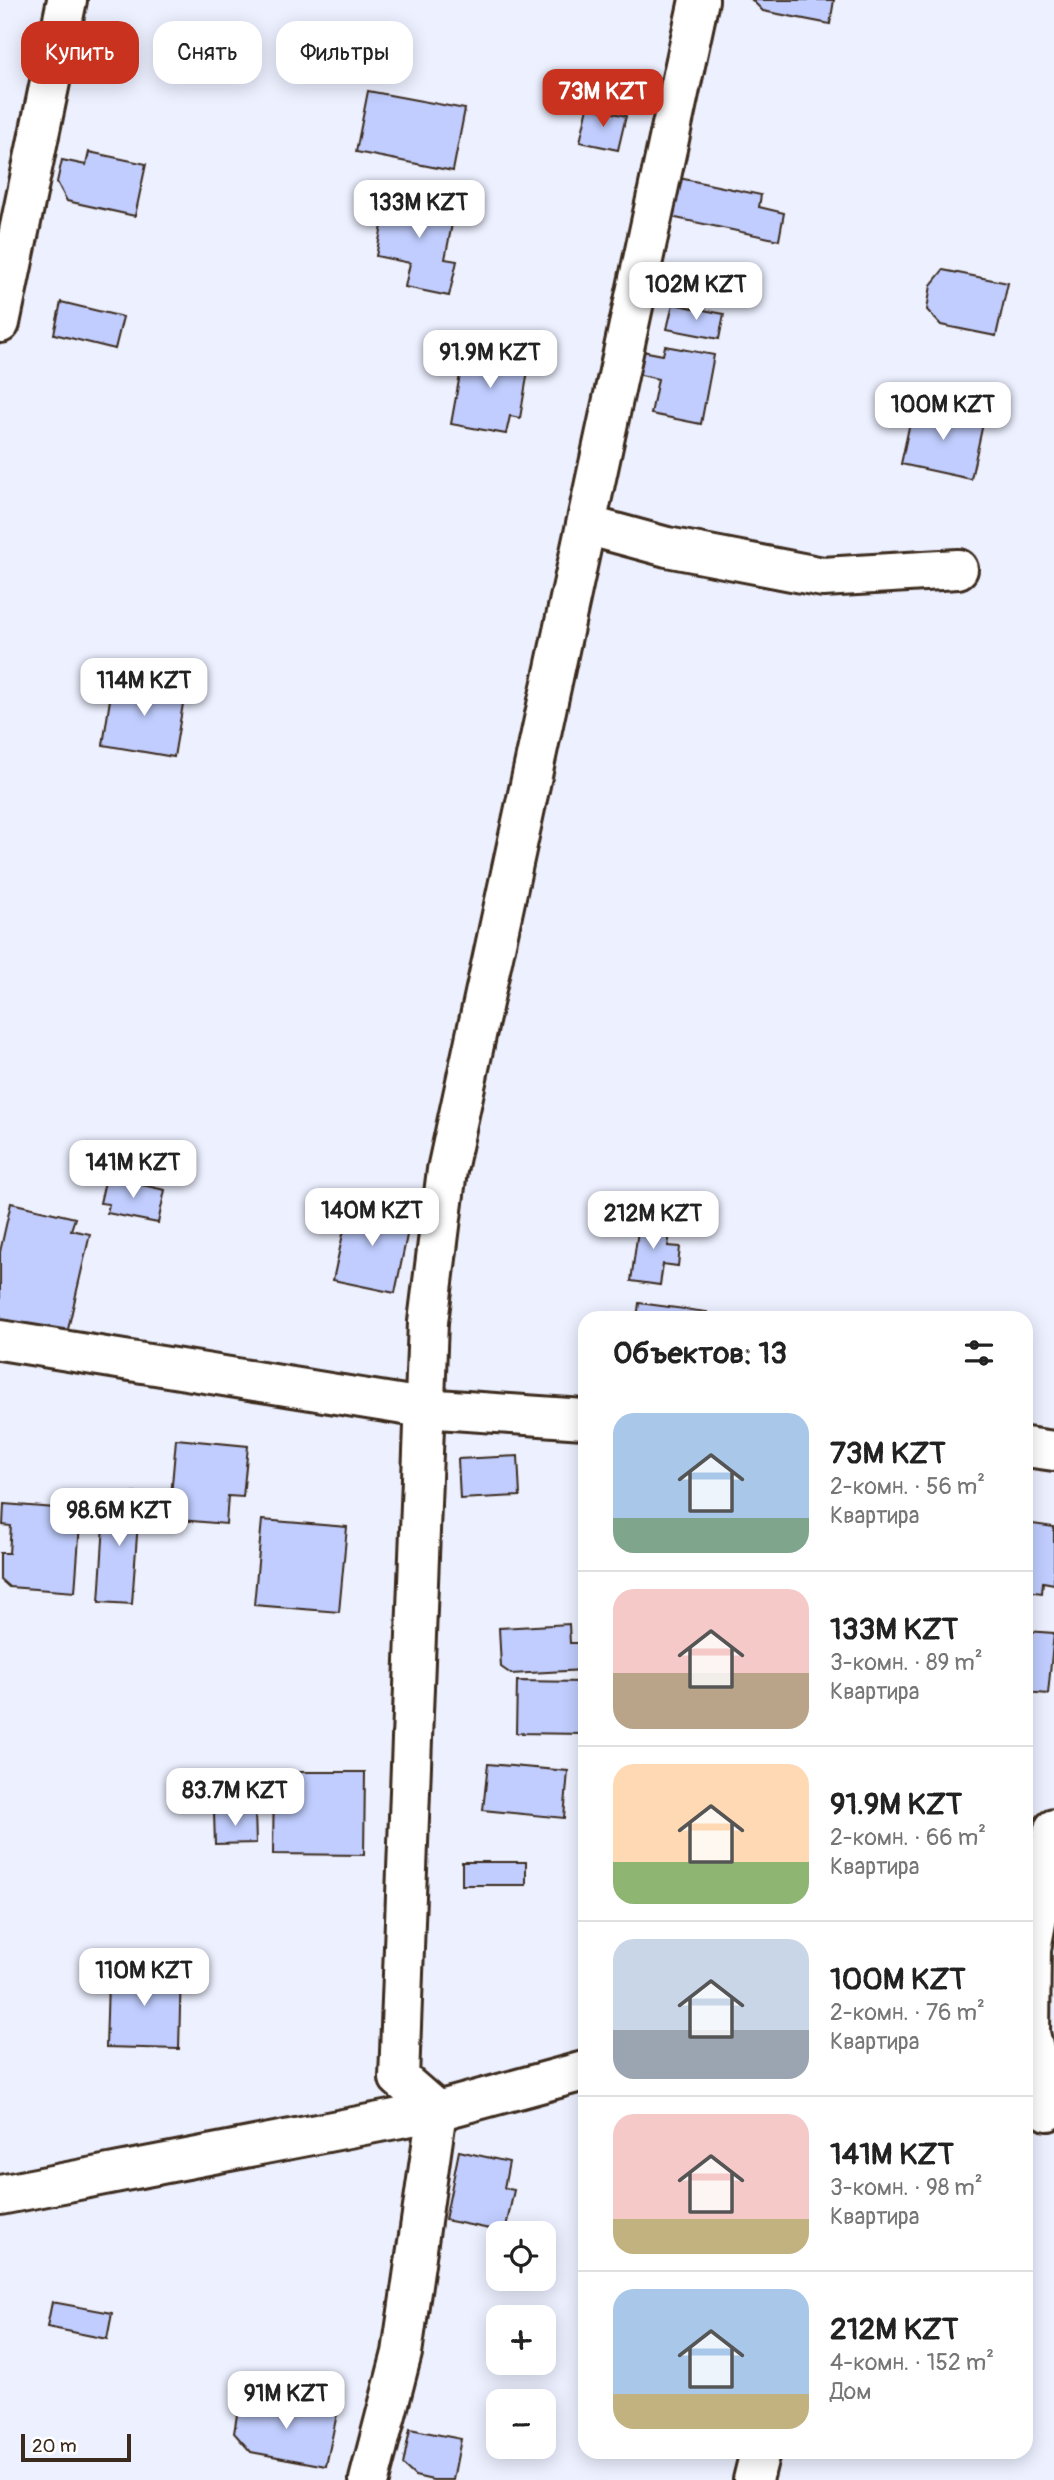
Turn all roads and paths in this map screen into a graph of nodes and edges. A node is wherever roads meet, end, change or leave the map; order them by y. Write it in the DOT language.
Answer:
graph roads {
  1 [pos="67,0"];
  2 [pos="699,0"];
  3 [pos="0,323"];
  4 [pos="586,525"];
  5 [pos="957,569"];
  6 [pos="0,1340"];
  7 [pos="423,1408"];
  8 [pos="578,1419"];
  9 [pos="1033,1448"];
  10 [pos="1054,1451"];
  11 [pos="1054,1829"];
  12 [pos="1033,1926"];
  13 [pos="1033,2053"];
  14 [pos="578,2073"];
  15 [pos="438,2112"];
  16 [pos="1042,2113"];
  17 [pos="0,2195"];
  18 [pos="758,2459"];
  19 [pos="369,2480"];
  20 [pos="753,2480"];
  1 -- 3 [label="street"];
  2 -- 4 [label="street"];
  4 -- 5 [label="street"];
  4 -- 7 [label="street"];
  6 -- 7 [label="street"];
  7 -- 8 [label="street"];
  7 -- 15 [label="street"];
  9 -- 10 [label="street"];
  11 -- 12 [label="street"];
  13 -- 16 [label="street"];
  14 -- 15 [label="street"];
  15 -- 17 [label="street"];
  15 -- 19 [label="street"];
  18 -- 20 [label="street"];
}
